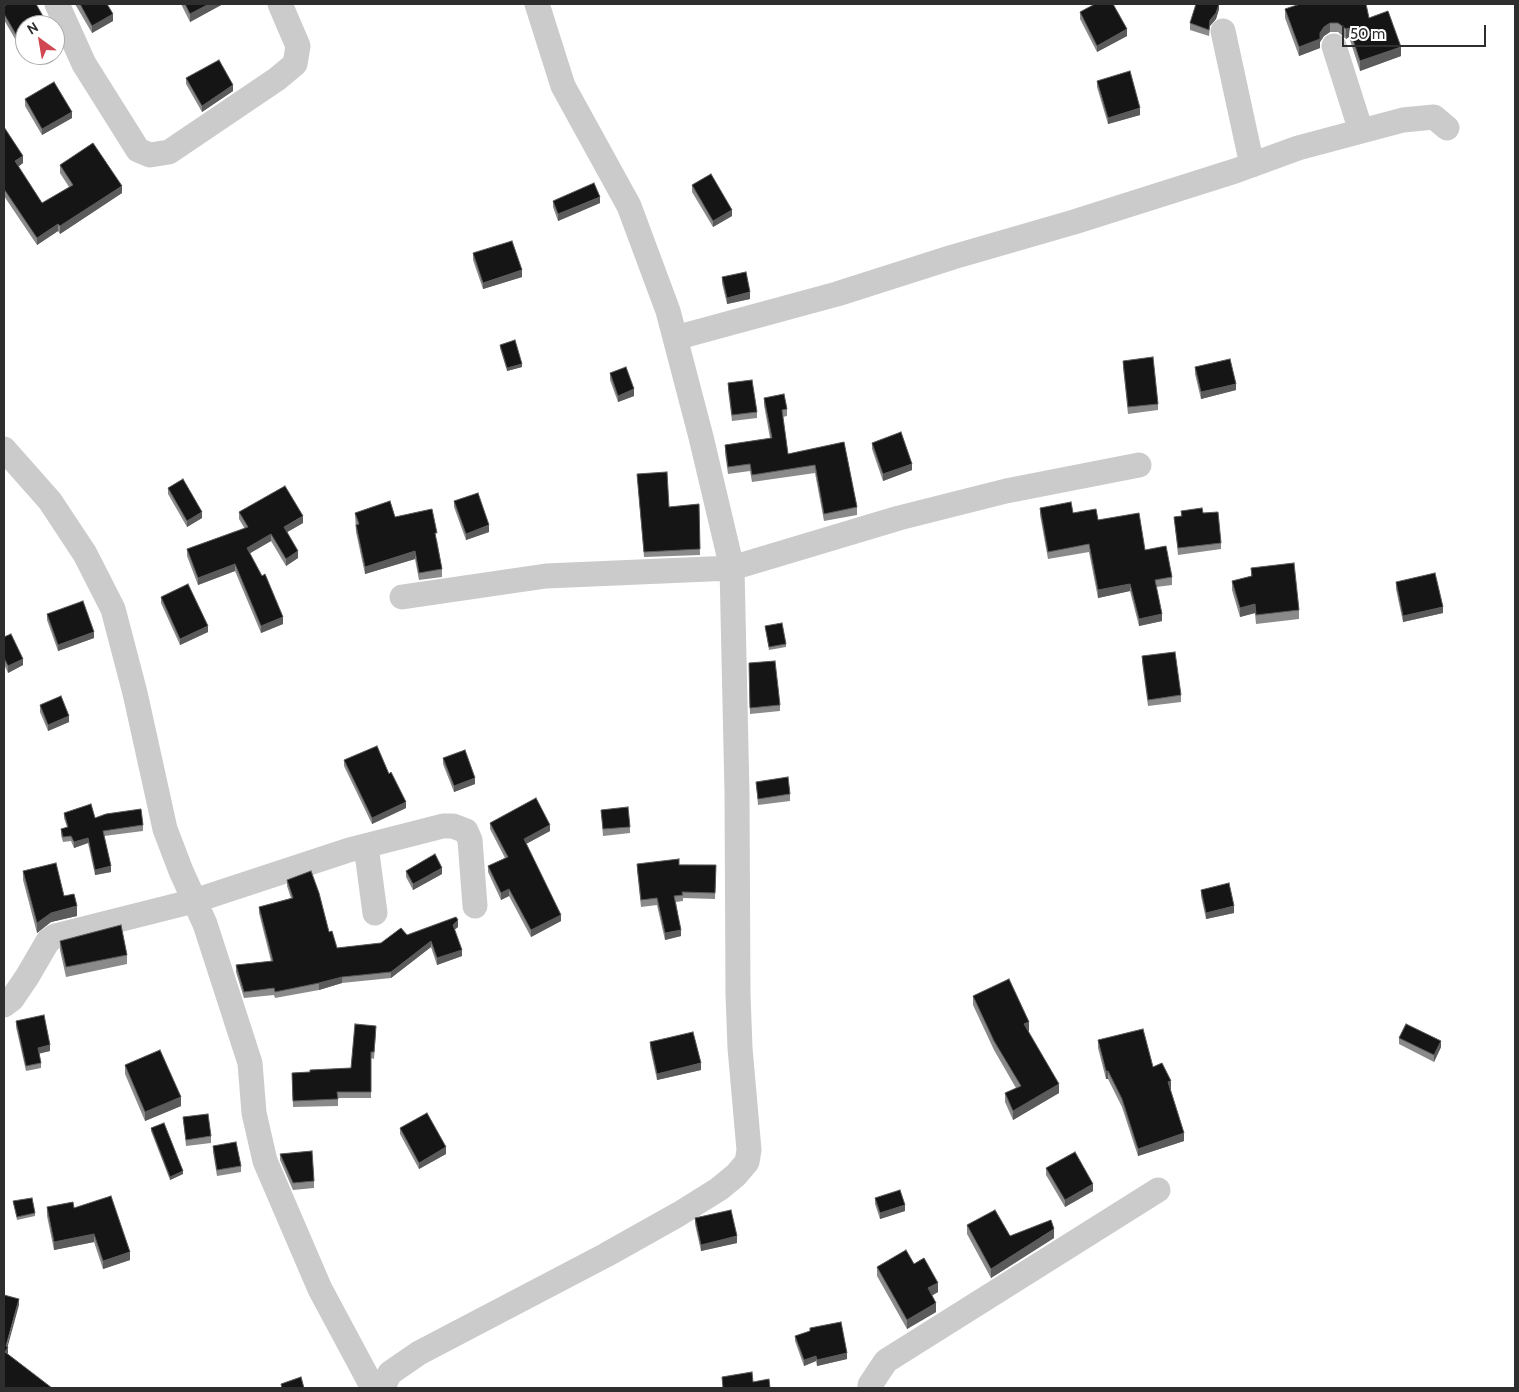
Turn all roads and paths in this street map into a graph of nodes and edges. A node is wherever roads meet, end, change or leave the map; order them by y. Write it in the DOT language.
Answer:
graph roads {
  1 [pos="57,4"];
  2 [pos="280,4"];
  3 [pos="537,4"];
  4 [pos="1223,31"];
  5 [pos="1334,46"];
  6 [pos="1448,128"];
  7 [pos="1360,131"];
  8 [pos="1252,165"];
  9 [pos="675,338"];
  10 [pos="4,449"];
  11 [pos="1139,465"];
  12 [pos="732,568"];
  13 [pos="402,597"];
  14 [pos="366,846"];
  15 [pos="194,901"];
  16 [pos="475,906"];
  17 [pos="376,913"];
  18 [pos="4,1005"];
  19 [pos="1158,1190"];
  20 [pos="373,1388"];
  21 [pos="382,1388"];
  22 [pos="870,1388"];
  1 -- 2 [label="street"];
  3 -- 9 [label="street"];
  4 -- 8 [label="street"];
  5 -- 7 [label="street"];
  6 -- 7 [label="street"];
  7 -- 8 [label="street"];
  8 -- 9 [label="street"];
  9 -- 12 [label="street"];
  10 -- 15 [label="street"];
  11 -- 12 [label="street"];
  12 -- 13 [label="street"];
  12 -- 21 [label="street"];
  14 -- 15 [label="street"];
  14 -- 16 [label="street"];
  14 -- 17 [label="street"];
  15 -- 18 [label="street"];
  15 -- 20 [label="street"];
  19 -- 22 [label="street"];
}
